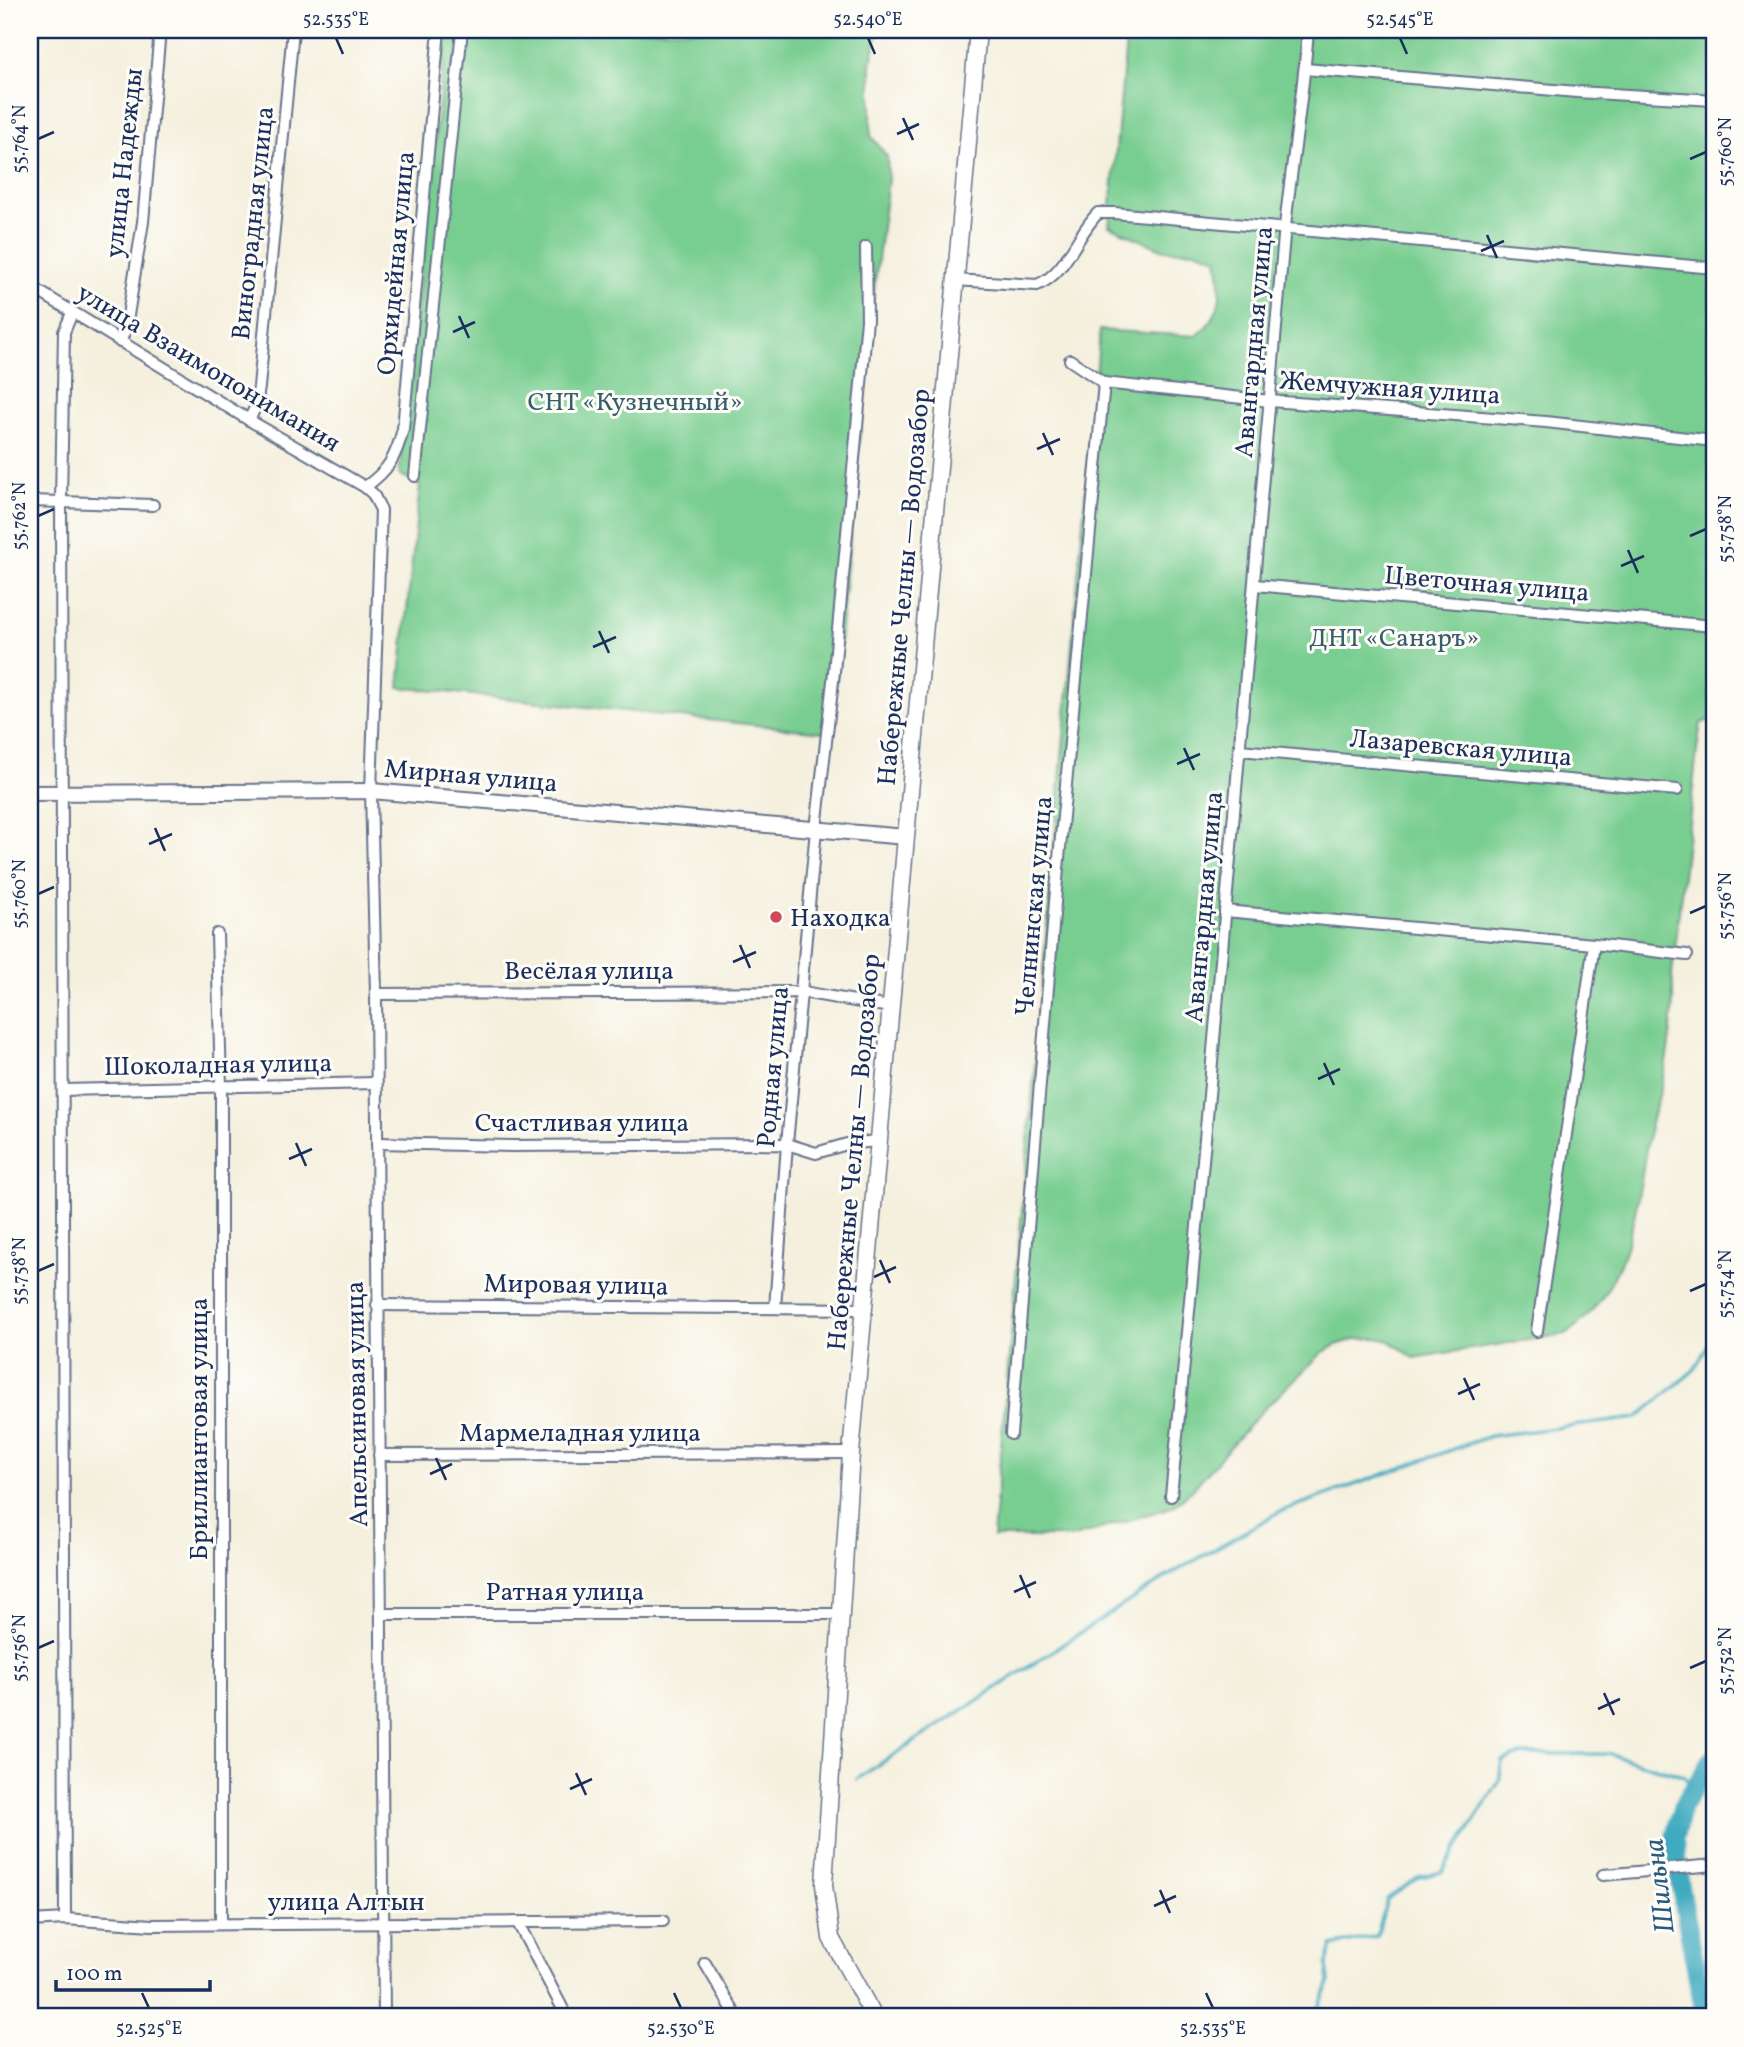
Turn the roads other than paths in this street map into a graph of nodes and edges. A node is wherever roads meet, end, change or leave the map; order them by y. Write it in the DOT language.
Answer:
graph roads {
  1 [pos="160,30"];
  2 [pos="293,30"];
  3 [pos="439,30"];
  4 [pos="462,30"];
  5 [pos="978,30"];
  6 [pos="1308,30"];
  7 [pos="1305,69"];
  8 [pos="1714,100"];
  9 [pos="1285,229"];
  10 [pos="866,247"];
  11 [pos="1714,268"];
  12 [pos="954,280"];
  13 [pos="30,286"];
  14 [pos="72,313"];
  15 [pos="120,342"];
  16 [pos="1070,360"];
  17 [pos="1104,383"];
  18 [pos="1270,401"];
  19 [pos="249,420"];
  20 [pos="1714,441"];
  21 [pos="415,476"];
  22 [pos="365,486"];
  23 [pos="30,501"];
  24 [pos="61,501"];
  25 [pos="153,505"];
  26 [pos="1255,585"];
  27 [pos="1714,626"];
  28 [pos="1241,750"];
  29 [pos="1677,790"];
  30 [pos="371,791"];
  31 [pos="30,793"];
  32 [pos="61,793"];
  33 [pos="816,830"];
  34 [pos="906,837"];
  35 [pos="1225,911"];
  36 [pos="217,934"];
  37 [pos="1594,944"];
  38 [pos="1687,955"];
  39 [pos="802,992"];
  40 [pos="376,994"];
  41 [pos="890,1007"];
  42 [pos="375,1083"];
  43 [pos="221,1087"];
  44 [pos="63,1090"];
  45 [pos="877,1141"];
  46 [pos="377,1143"];
  47 [pos="787,1144"];
  48 [pos="377,1305"];
  49 [pos="775,1308"];
  50 [pos="863,1309"];
  51 [pos="1537,1331"];
  52 [pos="1011,1434"];
  53 [pos="851,1453"];
  54 [pos="379,1455"];
  55 [pos="1171,1496"];
  56 [pos="382,1614"];
  57 [pos="840,1614"];
  58 [pos="1710,1866"];
  59 [pos="1603,1875"];
  60 [pos="65,1919"];
  61 [pos="30,1921"];
  62 [pos="663,1921"];
  63 [pos="518,1923"];
  64 [pos="221,1924"];
  65 [pos="384,1924"];
  66 [pos="705,1963"];
  67 [pos="384,2017"];
  68 [pos="567,2017"];
  69 [pos="737,2017"];
  70 [pos="874,2017"];
  1 -- 15 [label="street, улица Надежды"];
  2 -- 19 [label="street, Виноградная улица"];
  3 -- 22 [label="street, Орхидейная улица"];
  4 -- 21 [label="street"];
  5 -- 12 [label="main road, Набережные Челны — Водозабор"];
  6 -- 7 [label="street, Авангардная улица"];
  7 -- 8 [label="street"];
  7 -- 9 [label="street, Авангардная улица"];
  9 -- 11 [label="street"];
  9 -- 12 [label="street"];
  9 -- 18 [label="street, Авангардная улица"];
  10 -- 33 [label="street, Родная улица"];
  12 -- 34 [label="main road, Набережные Челны — Водозабор"];
  13 -- 14 [label="street, улица Взаимопонимания"];
  14 -- 15 [label="street, улица Взаимопонимания"];
  14 -- 24 [label="street"];
  15 -- 19 [label="street, улица Взаимопонимания"];
  16 -- 17 [label="street, Жемчужная улица"];
  17 -- 18 [label="street, Жемчужная улица"];
  17 -- 52 [label="street, Челнинская улица"];
  18 -- 20 [label="street, Жемчужная улица"];
  18 -- 26 [label="street, Авангардная улица"];
  19 -- 22 [label="street, улица Взаимопонимания"];
  22 -- 30 [label="street, Апельсиновая улица"];
  23 -- 24 [label="street"];
  24 -- 25 [label="street"];
  24 -- 32 [label="street"];
  26 -- 27 [label="street, Цветочная улица"];
  26 -- 28 [label="street, Авангардная улица"];
  28 -- 29 [label="street, Лазаревская улица"];
  28 -- 35 [label="street, Авангардная улица"];
  30 -- 32 [label="street, Мирная улица"];
  30 -- 33 [label="street, Мирная улица"];
  30 -- 40 [label="street, Апельсиновая улица"];
  31 -- 32 [label="street, Мирная улица"];
  32 -- 44 [label="street"];
  33 -- 34 [label="street, Мирная улица"];
  33 -- 39 [label="street, Родная улица"];
  34 -- 41 [label="main road, Набережные Челны — Водозабор"];
  35 -- 37 [label="street"];
  35 -- 55 [label="street, Авангардная улица"];
  36 -- 43 [label="street, Бриллиантовая улица"];
  37 -- 38 [label="street"];
  37 -- 51 [label="street"];
  39 -- 40 [label="street, Весёлая улица"];
  39 -- 41 [label="street, Весёлая улица"];
  39 -- 47 [label="street, Родная улица"];
  40 -- 42 [label="street, Апельсиновая улица"];
  41 -- 45 [label="main road, Набережные Челны — Водозабор"];
  42 -- 43 [label="street, Шоколадная улица"];
  42 -- 46 [label="street, Апельсиновая улица"];
  43 -- 44 [label="street, Шоколадная улица"];
  43 -- 64 [label="street, Бриллиантовая улица"];
  44 -- 60 [label="street"];
  45 -- 47 [label="street, Счастливая улица"];
  45 -- 50 [label="main road, Набережные Челны — Водозабор"];
  46 -- 47 [label="street, Счастливая улица"];
  46 -- 48 [label="street, Апельсиновая улица"];
  47 -- 49 [label="street, Родная улица"];
  48 -- 49 [label="street, Мировая улица"];
  48 -- 54 [label="street, Апельсиновая улица"];
  49 -- 50 [label="street, Мировая улица"];
  50 -- 53 [label="main road, Набережные Челны — Водозабор"];
  53 -- 54 [label="street, Мармеладная улица"];
  53 -- 57 [label="main road, Набережные Челны — Водозабор"];
  54 -- 56 [label="street, Апельсиновая улица"];
  56 -- 57 [label="street, Ратная улица"];
  56 -- 65 [label="street, Апельсиновая улица"];
  57 -- 70 [label="main road, Набережные Челны — Водозабор"];
  58 -- 59 [label="street"];
  60 -- 61 [label="street, улица Алтын"];
  60 -- 64 [label="street, улица Алтын"];
  62 -- 63 [label="street, улица Алтын"];
  63 -- 65 [label="street, улица Алтын"];
  63 -- 68 [label="street"];
  64 -- 65 [label="street, улица Алтын"];
  65 -- 67 [label="street, Апельсиновая улица"];
  66 -- 69 [label="street"];
}
